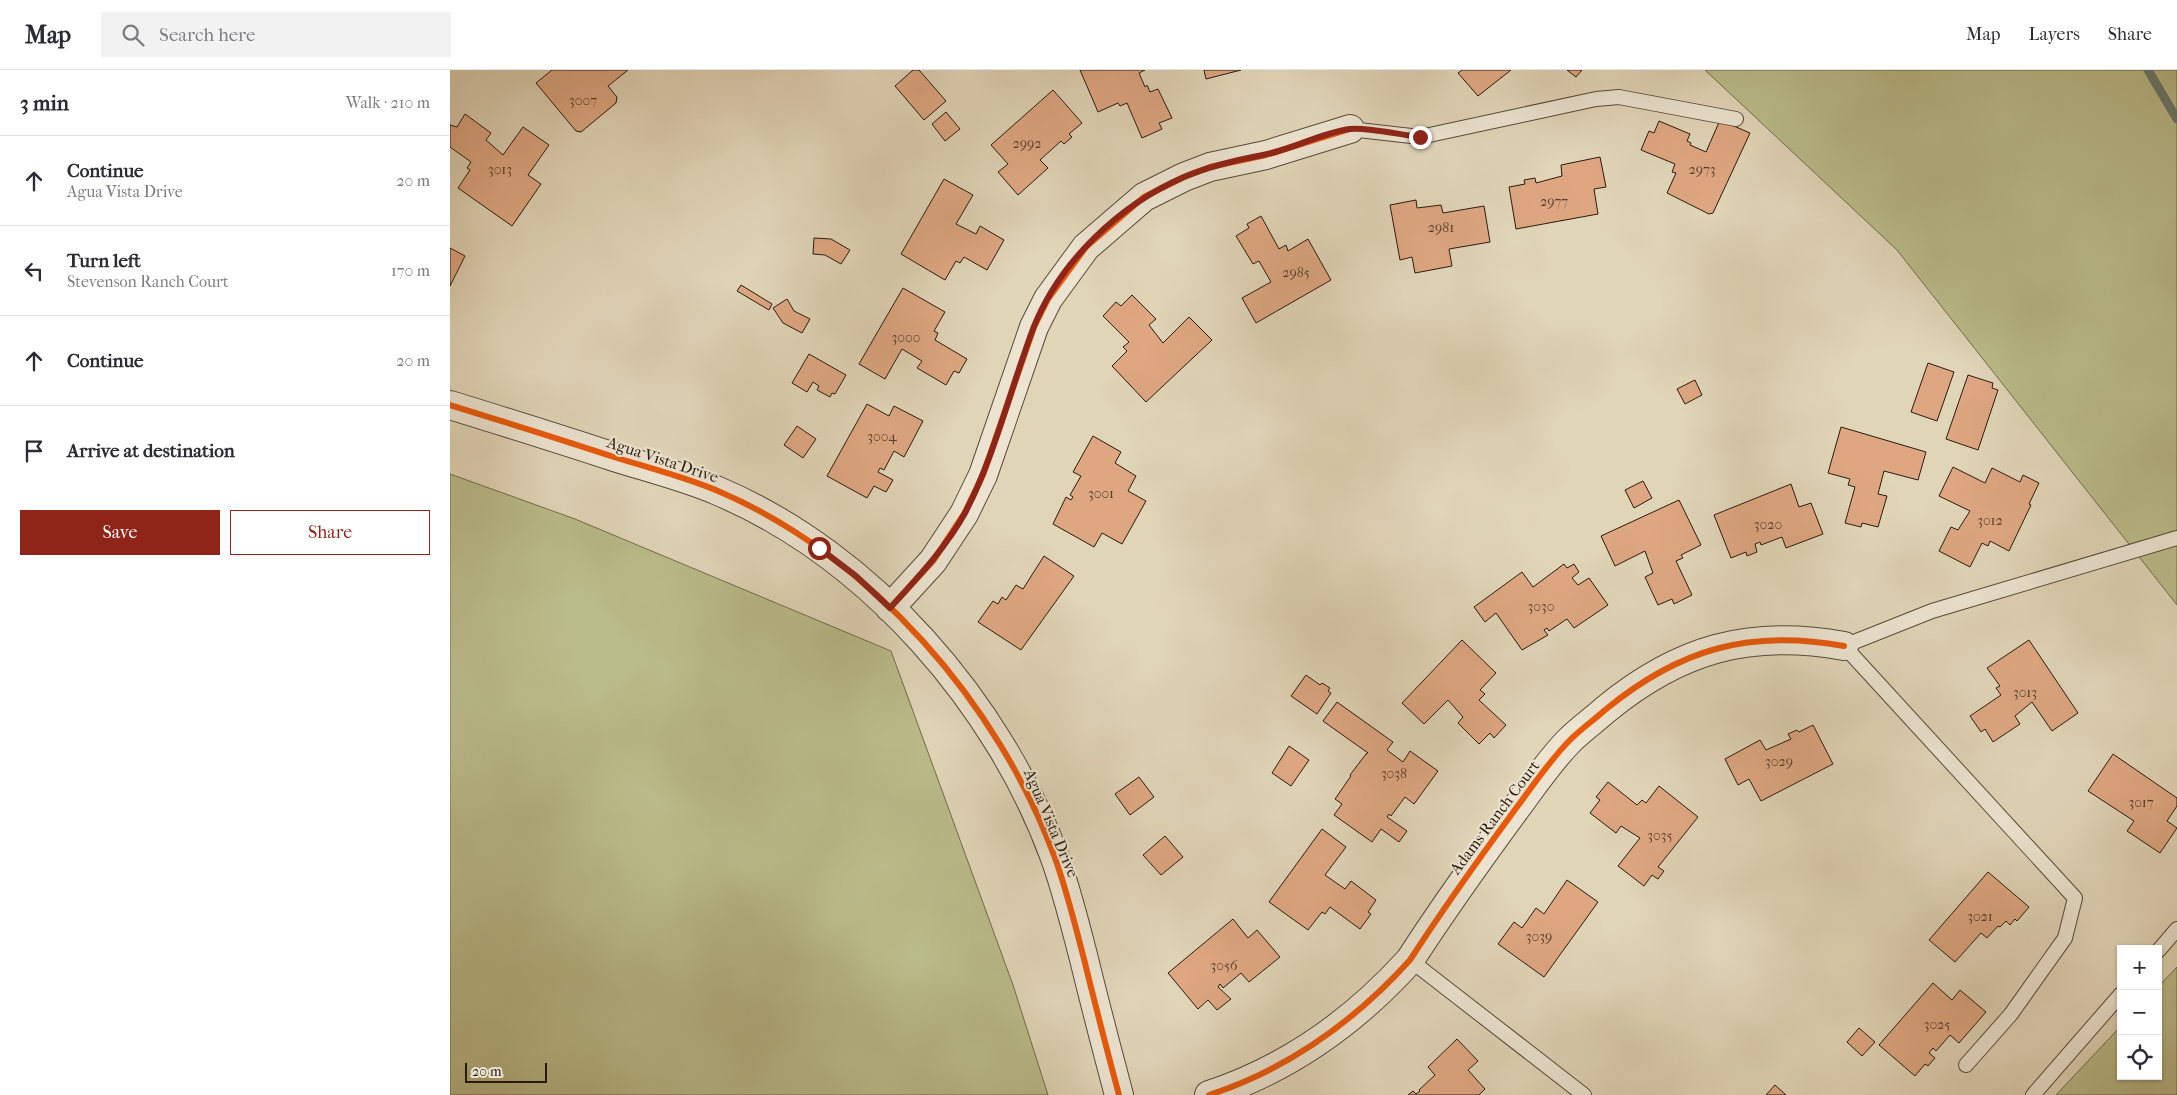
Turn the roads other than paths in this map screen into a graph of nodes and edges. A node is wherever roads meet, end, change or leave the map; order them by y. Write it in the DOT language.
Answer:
graph roads {
  1 [pos="1736,119"];
  2 [pos="1350,129"];
  3 [pos="450,405"];
  4 [pos="2177,538"];
  5 [pos="890,608"];
  6 [pos="1844,646"];
  7 [pos="2177,929"];
  8 [pos="2162,946"];
  9 [pos="1410,960"];
  10 [pos="2117,999"];
  11 [pos="1966,1065"];
  12 [pos="1119,1095"];
  13 [pos="1209,1095"];
  14 [pos="1584,1095"];
  15 [pos="2033,1095"];
  1 -- 2 [label="lane"];
  2 -- 5 [label="street"];
  3 -- 5 [label="street, Agua Vista Drive"];
  4 -- 6 [label="lane"];
  5 -- 12 [label="street, Agua Vista Drive"];
  6 -- 9 [label="street, Adams Ranch Court"];
  6 -- 11 [label="lane"];
  7 -- 8 [label="lane"];
  9 -- 13 [label="street, Adams Ranch Court"];
  9 -- 14 [label="lane"];
  10 -- 15 [label="lane"];
}
